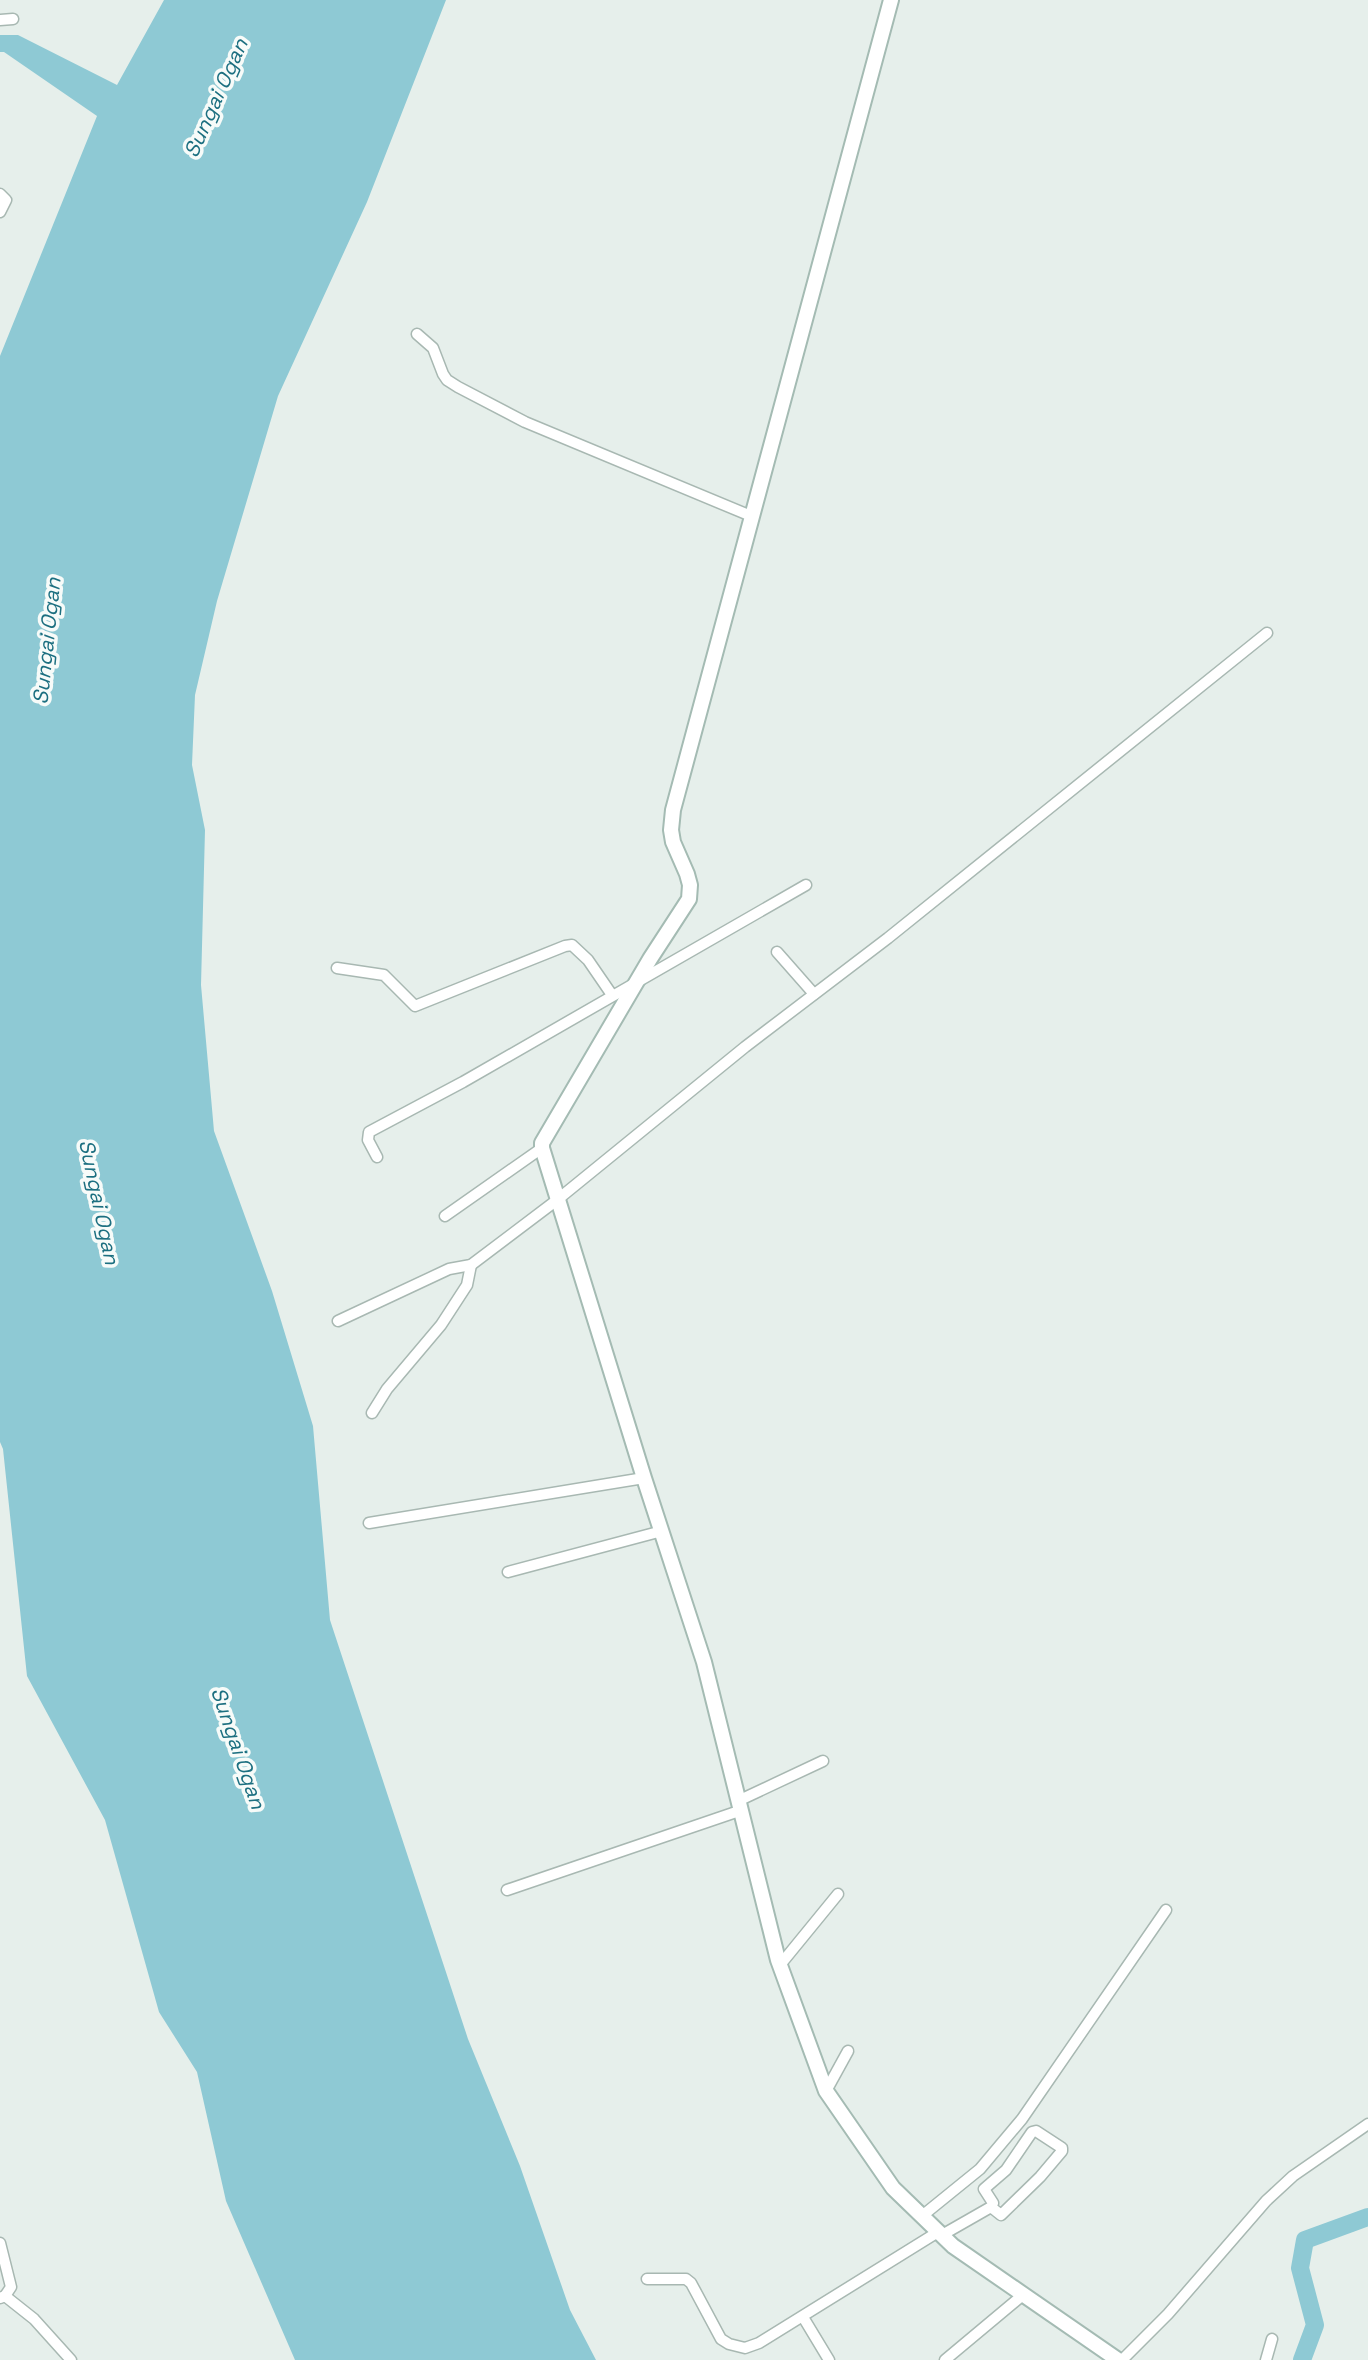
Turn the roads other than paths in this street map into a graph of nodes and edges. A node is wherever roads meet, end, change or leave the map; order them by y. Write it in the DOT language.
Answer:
graph roads {
  1 [pos="891,0"];
  2 [pos="13,19"];
  3 [pos="0,20"];
  4 [pos="0,194"];
  5 [pos="0,212"];
  6 [pos="416,334"];
  7 [pos="751,516"];
  8 [pos="1267,633"];
  9 [pos="806,885"];
  10 [pos="777,952"];
  11 [pos="337,968"];
  12 [pos="637,981"];
  13 [pos="812,992"];
  14 [pos="612,995"];
  15 [pos="543,1152"];
  16 [pos="377,1157"];
  17 [pos="557,1200"];
  18 [pos="445,1216"];
  19 [pos="471,1265"];
  20 [pos="338,1321"];
  21 [pos="372,1413"];
  22 [pos="645,1478"];
  23 [pos="369,1522"];
  24 [pos="662,1531"];
  25 [pos="508,1572"];
  26 [pos="824,1760"];
  27 [pos="741,1805"];
  28 [pos="507,1890"];
  29 [pos="838,1894"];
  30 [pos="1166,1910"];
  31 [pos="780,1965"];
  32 [pos="848,2051"];
  33 [pos="826,2091"];
  34 [pos="1368,2124"];
  35 [pos="991,2207"];
  36 [pos="922,2216"];
  37 [pos="940,2234"];
  38 [pos="0,2243"];
  39 [pos="647,2278"];
  40 [pos="1024,2294"];
  41 [pos="2,2297"];
  42 [pos="803,2317"];
  43 [pos="1272,2339"];
  44 [pos="71,2360"];
  45 [pos="829,2360"];
  46 [pos="945,2360"];
  47 [pos="1120,2360"];
  48 [pos="1266,2360"];
  1 -- 7 [label="street"];
  2 -- 3 [label="street"];
  4 -- 5 [label="street"];
  6 -- 7 [label="street"];
  7 -- 12 [label="street"];
  8 -- 13 [label="street"];
  9 -- 12 [label="street"];
  10 -- 13 [label="street"];
  11 -- 14 [label="street"];
  12 -- 14 [label="street"];
  12 -- 15 [label="street"];
  13 -- 17 [label="street"];
  14 -- 16 [label="street"];
  15 -- 17 [label="street"];
  15 -- 18 [label="street"];
  17 -- 19 [label="street"];
  17 -- 22 [label="street"];
  19 -- 20 [label="street"];
  19 -- 21 [label="street"];
  22 -- 23 [label="street"];
  22 -- 24 [label="street"];
  24 -- 25 [label="street"];
  24 -- 27 [label="street"];
  26 -- 27 [label="street"];
  27 -- 28 [label="street"];
  27 -- 31 [label="street"];
  29 -- 31 [label="street"];
  30 -- 36 [label="street"];
  31 -- 33 [label="street"];
  32 -- 33 [label="street"];
  33 -- 36 [label="street"];
  34 -- 47 [label="street"];
  35 -- 35 [label="street"];
  35 -- 37 [label="street"];
  36 -- 37 [label="street"];
  37 -- 40 [label="street"];
  37 -- 42 [label="street"];
  38 -- 41 [label="street"];
  39 -- 42 [label="street"];
  40 -- 46 [label="street"];
  40 -- 47 [label="street"];
  41 -- 44 [label="street"];
  42 -- 45 [label="street"];
  43 -- 48 [label="street"];
}
